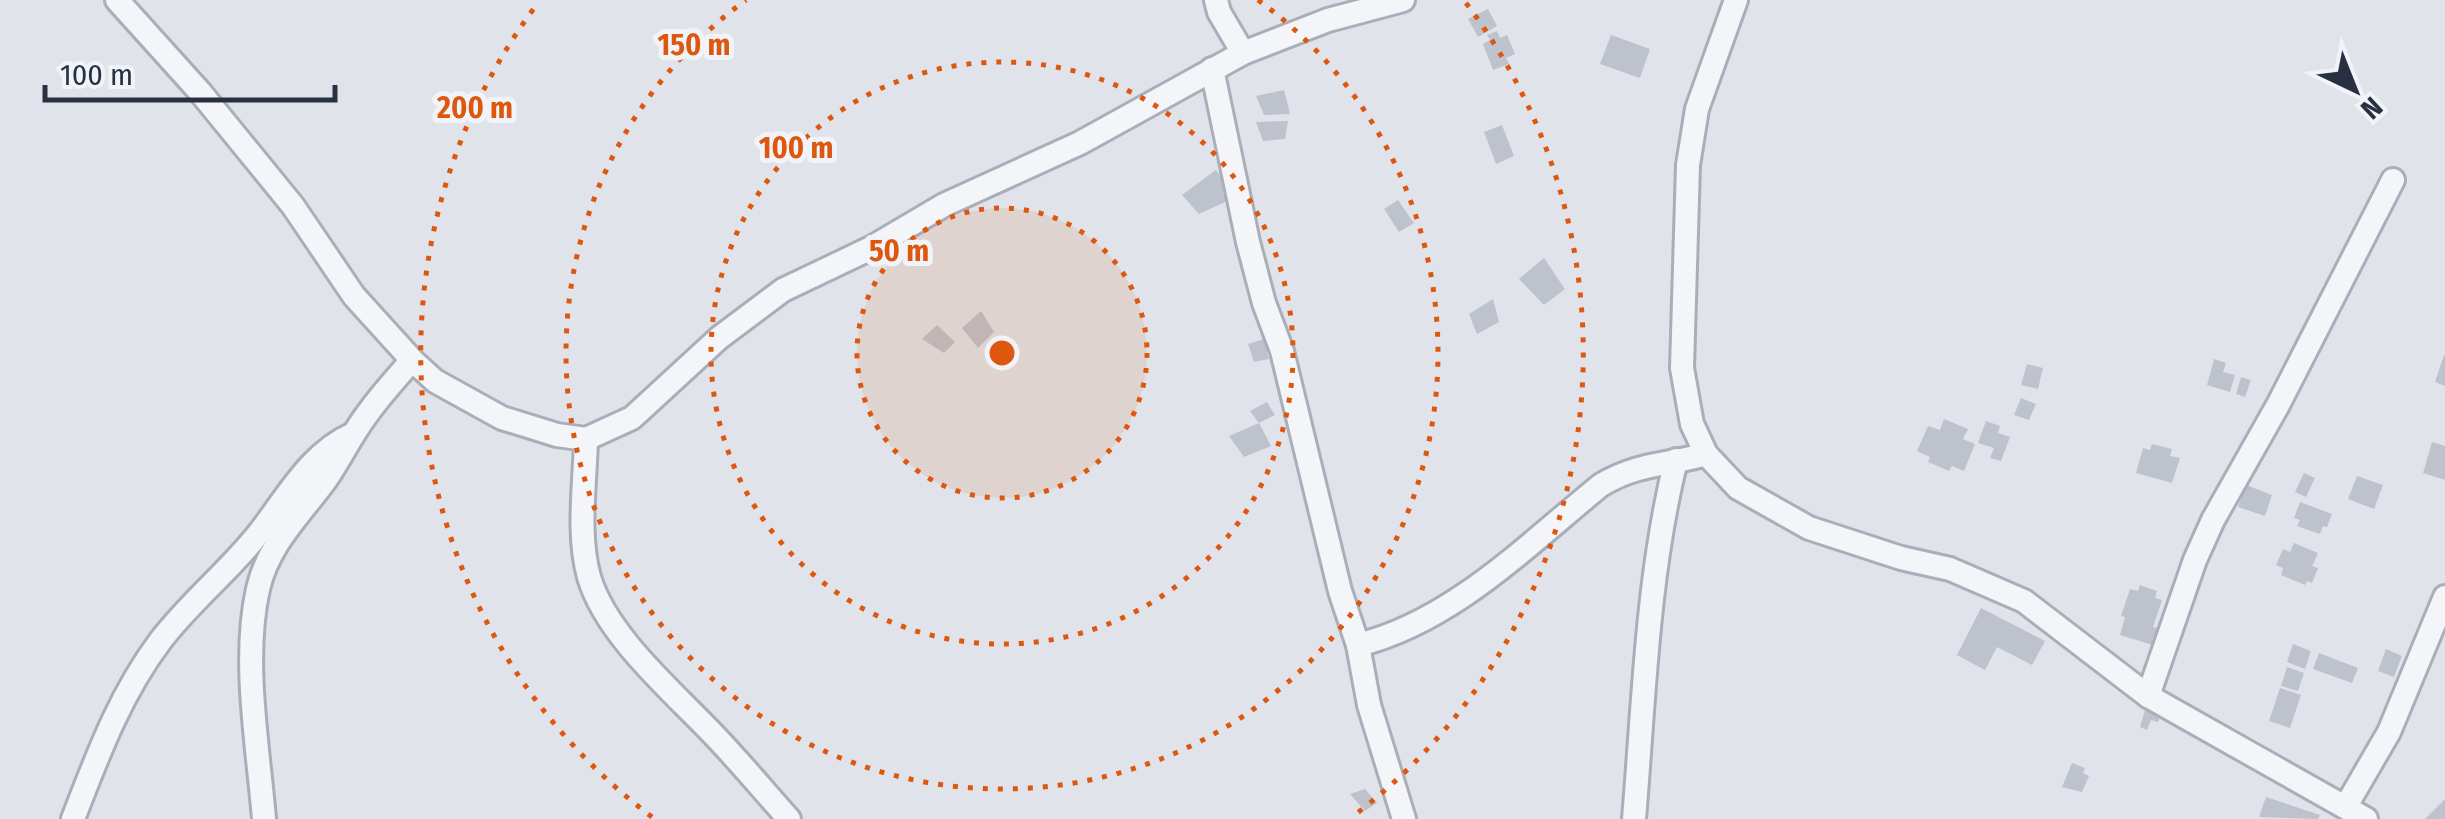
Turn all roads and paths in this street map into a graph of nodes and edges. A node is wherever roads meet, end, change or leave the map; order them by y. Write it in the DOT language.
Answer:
graph roads {
  1 [pos="117,0"];
  2 [pos="1216,0"];
  3 [pos="1402,0"];
  4 [pos="1736,0"];
  5 [pos="1242,53"];
  6 [pos="1212,69"];
  7 [pos="2393,180"];
  8 [pos="412,360"];
  9 [pos="353,434"];
  10 [pos="586,440"];
  11 [pos="1706,454"];
  12 [pos="1676,460"];
  13 [pos="2445,597"];
  14 [pos="1358,645"];
  15 [pos="2148,696"];
  16 [pos="2358,815"];
  17 [pos="73,819"];
  18 [pos="264,819"];
  19 [pos="789,819"];
  20 [pos="1404,819"];
  21 [pos="1634,819"];
  1 -- 8 [label="street"];
  2 -- 5 [label="street"];
  3 -- 5 [label="street"];
  4 -- 11 [label="street"];
  5 -- 6 [label="street"];
  6 -- 10 [label="street"];
  6 -- 14 [label="street"];
  7 -- 15 [label="street"];
  8 -- 9 [label="street"];
  8 -- 10 [label="street"];
  9 -- 17 [label="street"];
  9 -- 18 [label="street"];
  10 -- 19 [label="street"];
  11 -- 12 [label="street"];
  11 -- 15 [label="street"];
  12 -- 14 [label="street"];
  12 -- 21 [label="street"];
  13 -- 16 [label="street"];
  14 -- 20 [label="street"];
  15 -- 16 [label="street"];
}
